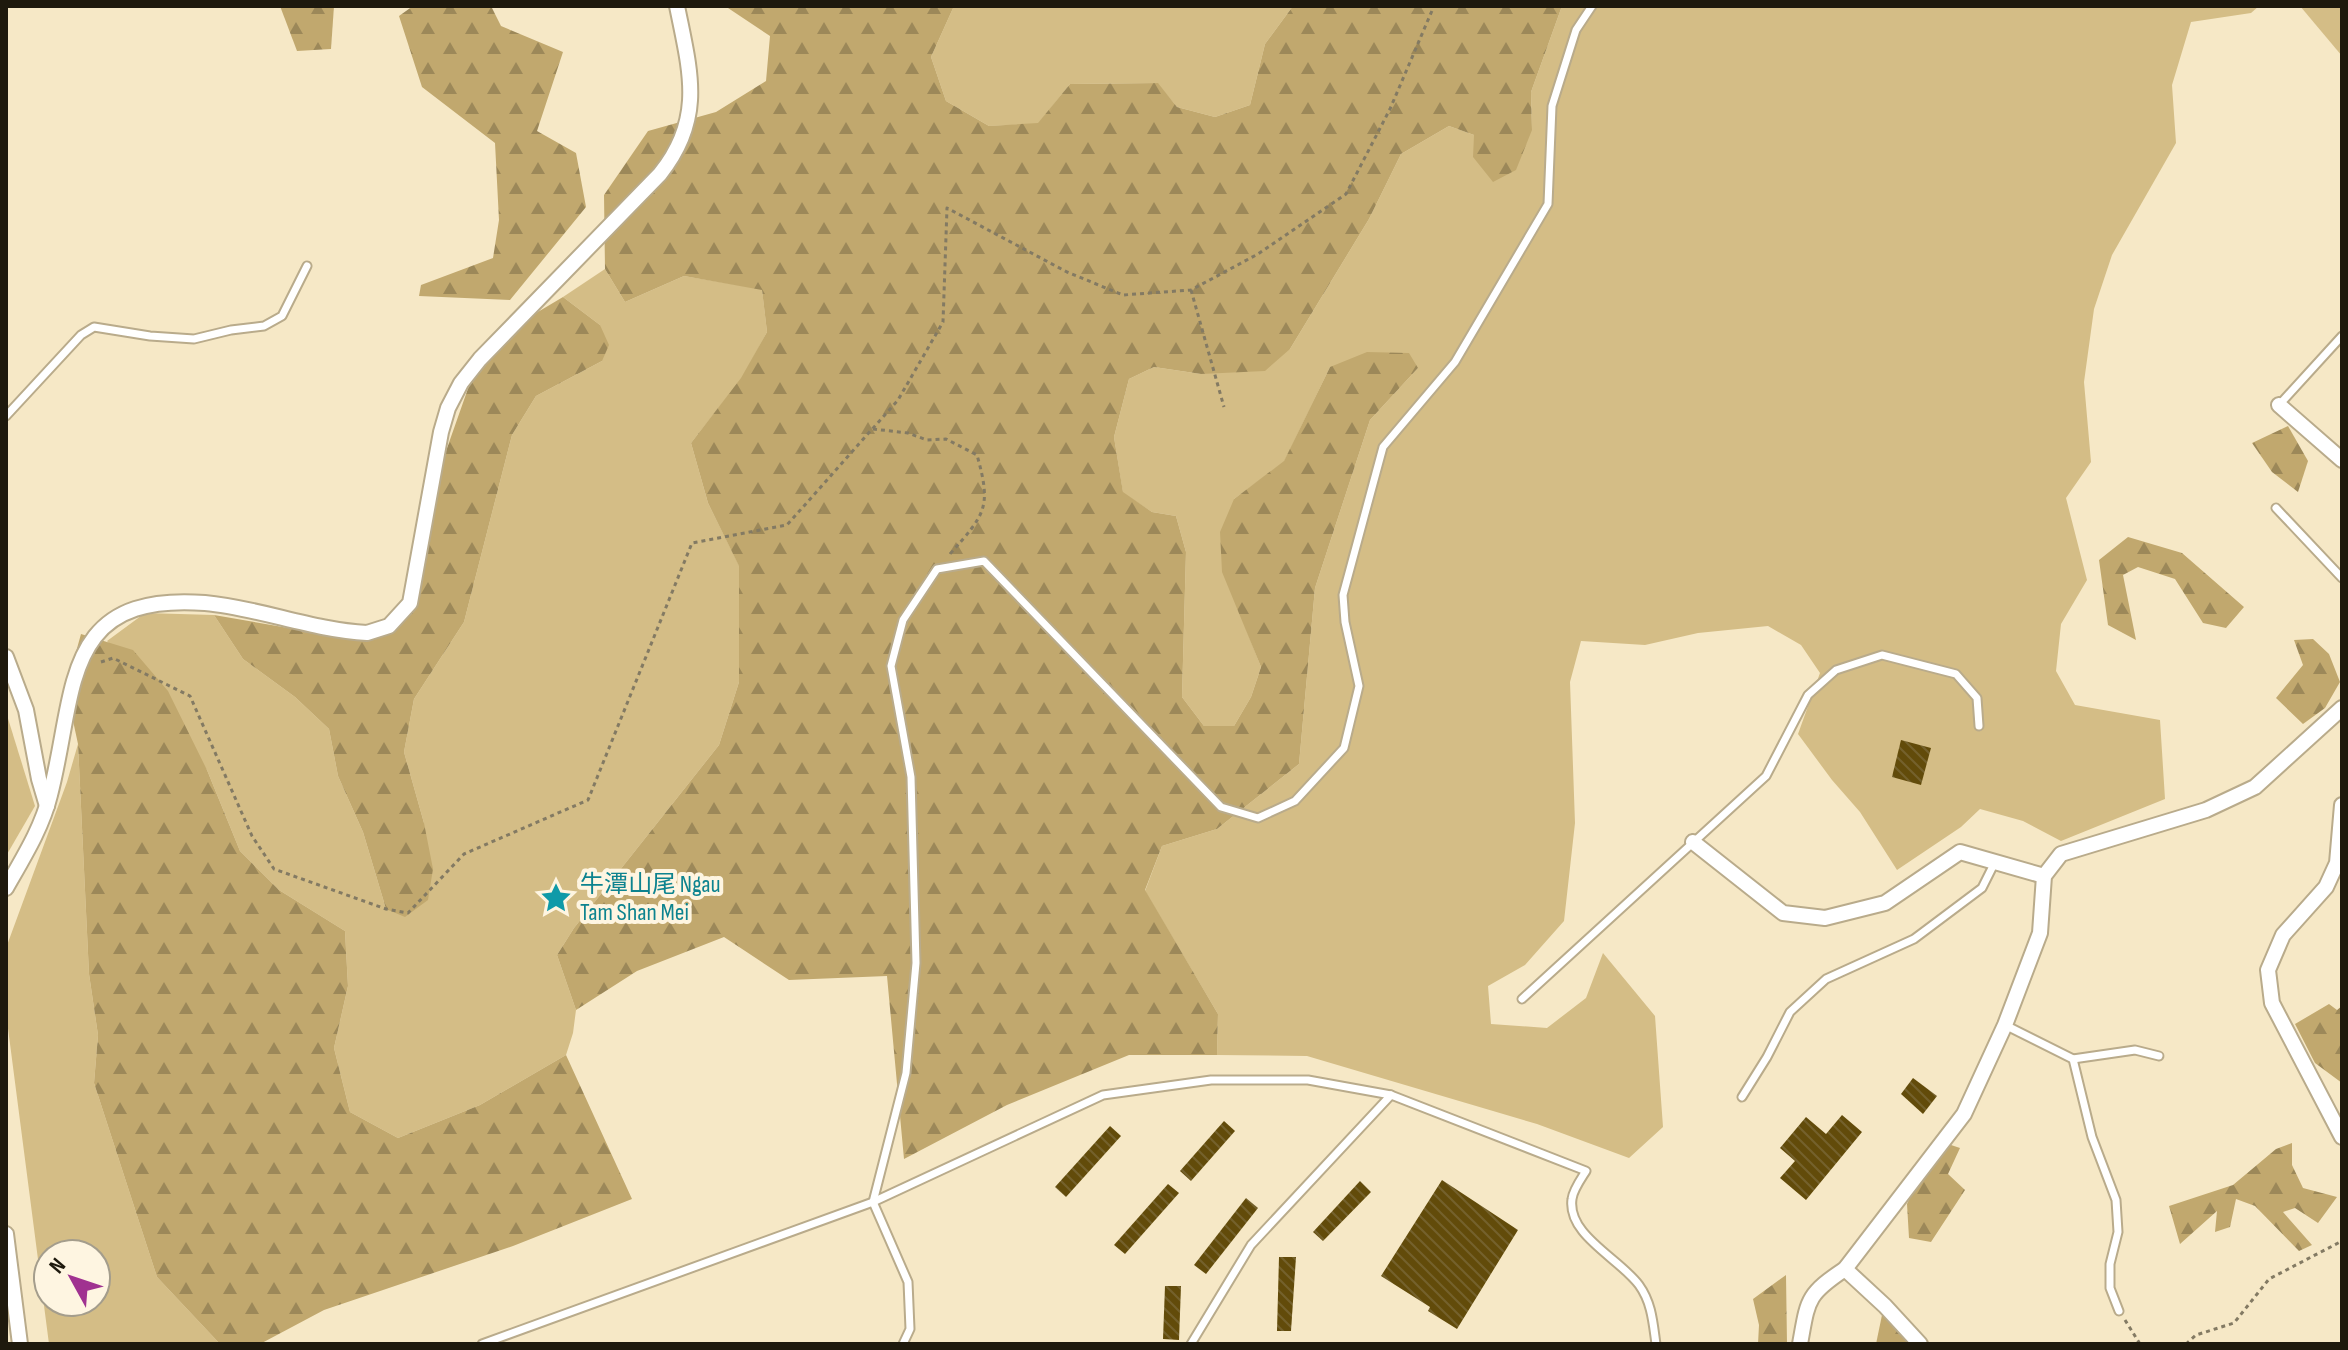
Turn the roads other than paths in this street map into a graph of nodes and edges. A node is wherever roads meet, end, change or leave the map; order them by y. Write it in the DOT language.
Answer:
graph roads {
  1 [pos="677,6"];
  2 [pos="1592,6"];
  3 [pos="307,266"];
  4 [pos="2342,336"];
  5 [pos="2279,405"];
  6 [pos="6,416"];
  7 [pos="2342,460"];
  8 [pos="2276,508"];
  9 [pos="2342,578"];
  10 [pos="6,657"];
  11 [pos="2340,712"];
  12 [pos="1979,726"];
  13 [pos="2342,805"];
  14 [pos="47,806"];
  15 [pos="1693,842"];
  16 [pos="1995,862"];
  17 [pos="2044,876"];
  18 [pos="6,888"];
  19 [pos="1522,999"];
  20 [pos="2005,1025"];
  21 [pos="2159,1056"];
  22 [pos="2073,1059"];
  23 [pos="1391,1095"];
  24 [pos="1742,1097"];
  25 [pos="2342,1137"];
  26 [pos="873,1202"];
  27 [pos="6,1234"];
  28 [pos="1845,1269"];
  29 [pos="2119,1311"];
  30 [pos="20,1344"];
  31 [pos="482,1344"];
  32 [pos="903,1344"];
  33 [pos="1191,1344"];
  34 [pos="1656,1344"];
  35 [pos="1800,1344"];
  36 [pos="1920,1344"];
  1 -- 14 [label="street"];
  2 -- 26 [label="lane"];
  3 -- 6 [label="lane"];
  4 -- 5 [label="lane"];
  5 -- 7 [label="street"];
  8 -- 9 [label="lane"];
  10 -- 14 [label="street"];
  11 -- 17 [label="street"];
  12 -- 15 [label="lane"];
  13 -- 25 [label="street"];
  14 -- 18 [label="street"];
  15 -- 16 [label="street"];
  15 -- 19 [label="lane"];
  16 -- 17 [label="street"];
  16 -- 24 [label="lane"];
  17 -- 20 [label="street"];
  20 -- 22 [label="lane"];
  20 -- 28 [label="street"];
  21 -- 22 [label="lane"];
  22 -- 29 [label="lane"];
  23 -- 26 [label="lane"];
  23 -- 33 [label="lane"];
  23 -- 34 [label="lane"];
  26 -- 31 [label="lane"];
  26 -- 32 [label="lane"];
  27 -- 30 [label="street"];
  28 -- 35 [label="street"];
  28 -- 36 [label="street"];
}
